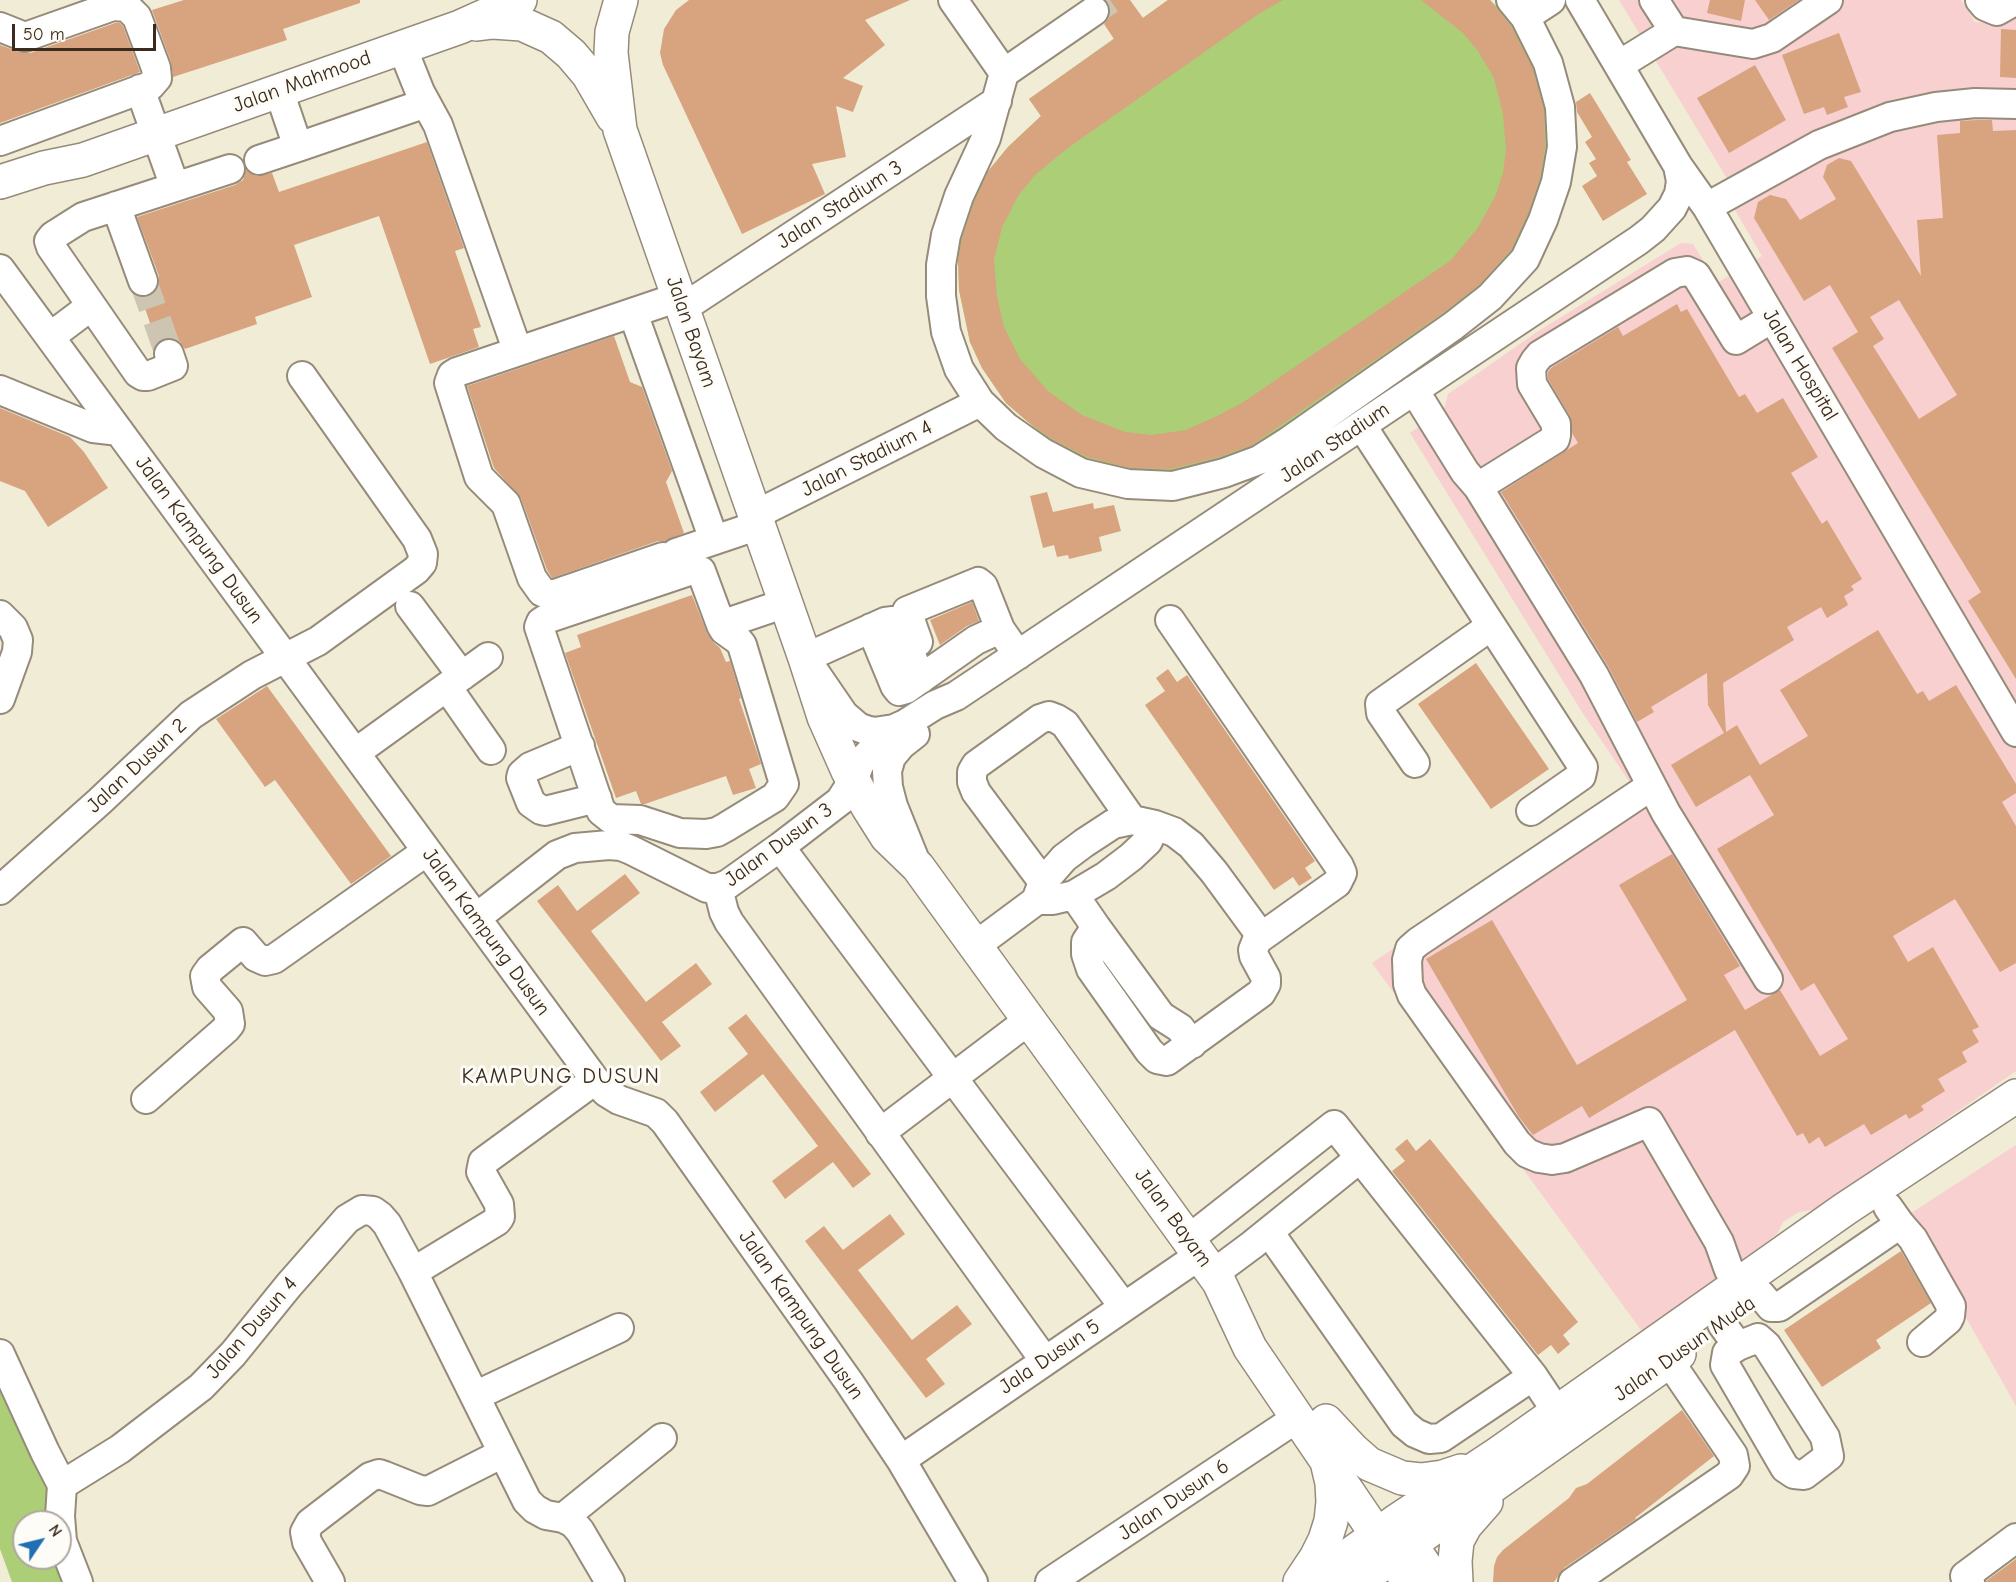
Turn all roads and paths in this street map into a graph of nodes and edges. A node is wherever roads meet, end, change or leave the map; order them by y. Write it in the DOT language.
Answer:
graph roads {
  1 [pos="520,0"];
  2 [pos="621,0"];
  3 [pos="953,0"];
  4 [pos="1551,0"];
  5 [pos="1580,0"];
  6 [pos="1654,0"];
  7 [pos="1828,0"];
  8 [pos="1518,8"];
  9 [pos="1095,11"];
  10 [pos="0,27"];
  11 [pos="460,27"];
  12 [pos="1674,31"];
  13 [pos="402,47"];
  14 [pos="1619,65"];
  15 [pos="1004,73"];
  16 [pos="140,89"];
  17 [pos="279,91"];
  18 [pos="997,101"];
  19 [pos="426,103"];
  20 [pos="2016,104"];
  21 [pos="620,130"];
  22 [pos="157,134"];
  23 [pos="0,141"];
  24 [pos="298,147"];
  25 [pos="83,160"];
  26 [pos="259,160"];
  27 [pos="1678,166"];
  28 [pos="230,169"];
  29 [pos="0,182"];
  30 [pos="175,187"];
  31 [pos="0,199"];
  32 [pos="116,206"];
  33 [pos="1707,207"];
  34 [pos="0,269"];
  35 [pos="143,281"];
  36 [pos="681,303"];
  37 [pos="1765,306"];
  38 [pos="633,313"];
  39 [pos="97,314"];
  40 [pos="513,338"];
  41 [pos="55,345"];
  42 [pos="169,354"];
  43 [pos="302,376"];
  44 [pos="0,390"];
  45 [pos="1414,390"];
  46 [pos="1354,395"];
  47 [pos="980,402"];
  48 [pos="1366,422"];
  49 [pos="119,431"];
  50 [pos="1478,487"];
  51 [pos="757,520"];
  52 [pos="714,540"];
  53 [pos="670,555"];
  54 [pos="786,603"];
  55 [pos="410,606"];
  56 [pos="0,615"];
  57 [pos="1170,620"];
  58 [pos="721,625"];
  59 [pos="1491,626"];
  60 [pos="1000,629"];
  61 [pos="1018,655"];
  62 [pos="488,657"];
  63 [pos="285,658"];
  64 [pos="806,658"];
  65 [pos="926,675"];
  66 [pos="454,681"];
  67 [pos="956,696"];
  68 [pos="0,699"];
  69 [pos="905,724"];
  70 [pos="2016,732"];
  71 [pos="580,746"];
  72 [pos="491,750"];
  73 [pos="355,753"];
  74 [pos="1415,763"];
  75 [pos="853,781"];
  76 [pos="1651,786"];
  77 [pos="599,804"];
  78 [pos="1531,811"];
  79 [pos="1144,822"];
  80 [pos="591,847"];
  81 [pos="780,847"];
  82 [pos="427,851"];
  83 [pos="918,867"];
  84 [pos="718,888"];
  85 [pos="0,890"];
  86 [pos="1040,891"];
  87 [pos="1074,895"];
  88 [pos="476,918"];
  89 [pos="1096,927"];
  90 [pos="1261,936"];
  91 [pos="975,946"];
  92 [pos="1768,978"];
  93 [pos="1029,1020"];
  94 [pos="1192,1044"];
  95 [pos="953,1078"];
  96 [pos="595,1080"];
  97 [pos="2016,1096"];
  98 [pos="146,1099"];
  99 [pos="2016,1120"];
  100 [pos="880,1133"];
  101 [pos="1360,1158"];
  102 [pos="1894,1216"];
  103 [pos="1269,1232"];
  104 [pos="1205,1262"];
  105 [pos="413,1272"];
  106 [pos="1750,1290"];
  107 [pos="1125,1307"];
  108 [pos="619,1328"];
  109 [pos="1922,1342"];
  110 [pos="0,1354"];
  111 [pos="1045,1361"];
  112 [pos="1669,1362"];
  113 [pos="1533,1376"];
  114 [pos="475,1396"];
  115 [pos="1557,1412"];
  116 [pos="1312,1419"];
  117 [pos="662,1438"];
  118 [pos="503,1453"];
  119 [pos="901,1460"];
  120 [pos="1326,1460"];
  121 [pos="1506,1462"];
  122 [pos="62,1485"];
  123 [pos="563,1518"];
  124 [pos="2016,1538"];
  125 [pos="1397,1548"];
  126 [pos="78,1582"];
  127 [pos="330,1582"];
  128 [pos="610,1582"];
  129 [pos="973,1582"];
  130 [pos="1050,1582"];
  131 [pos="1300,1582"];
  132 [pos="1312,1582"];
  133 [pos="1358,1582"];
  134 [pos="1436,1582"];
  135 [pos="1456,1582"];
  136 [pos="1573,1582"];
  137 [pos="1970,1582"];
  1 -- 11 [label="main road, Jalan Mahmood"];
  2 -- 21 [label="main road, Jalan Bayam"];
  3 -- 15 [label="street"];
  4 -- 8 [label="street"];
  5 -- 14 [label="street, Jalan Hospital"];
  6 -- 12 [label="street"];
  7 -- 12 [label="street"];
  8 -- 46 [label="street"];
  9 -- 15 [label="street"];
  10 -- 16 [label="street"];
  11 -- 13 [label="main road, Jalan Mahmood"];
  11 -- 21 [label="main road"];
  12 -- 14 [label="street"];
  13 -- 17 [label="main road, Jalan Mahmood"];
  13 -- 19 [label="street"];
  14 -- 27 [label="street, Jalan Hospital"];
  15 -- 18 [label="street"];
  16 -- 22 [label="street"];
  16 -- 23 [label="street"];
  17 -- 22 [label="main road, Jalan Mahmood"];
  17 -- 24 [label="street"];
  18 -- 36 [label="street, Jalan Stadium 3"];
  18 -- 47 [label="street"];
  19 -- 24 [label="street"];
  19 -- 40 [label="street"];
  20 -- 33 [label="street"];
  21 -- 36 [label="main road, Jalan Bayam"];
  22 -- 25 [label="main road, Jalan Mahmood"];
  22 -- 30 [label="street"];
  24 -- 26 [label="street"];
  25 -- 29 [label="main road, Jalan Mahmood"];
  25 -- 31 [label="main road, Jalan Mahmood"];
  27 -- 33 [label="street, Jalan Hospital"];
  27 -- 45 [label="street, Jalan Stadium"];
  28 -- 30 [label="street"];
  30 -- 32 [label="street"];
  32 -- 35 [label="street"];
  32 -- 39 [label="street"];
  33 -- 37 [label="street, Jalan Hospital"];
  34 -- 41 [label="street, Jalan Kampung Dusun"];
  36 -- 38 [label="street, Jalan Stadium 3"];
  36 -- 51 [label="main road, Jalan Bayam"];
  37 -- 50 [label="street"];
  37 -- 70 [label="street, Jalan Hospital"];
  38 -- 52 [label="street"];
  38 -- 53 [label="street, Jalan Stadium 3"];
  39 -- 41 [label="street"];
  39 -- 42 [label="street"];
  41 -- 49 [label="street, Jalan Kampung Dusun"];
  43 -- 63 [label="street, Jalan Dusun 2"];
  44 -- 49 [label="street"];
  45 -- 48 [label="street, Jalan Stadium"];
  45 -- 50 [label="street"];
  46 -- 47 [label="street"];
  46 -- 48 [label="street"];
  47 -- 51 [label="street, Jalan Stadium 4"];
  48 -- 59 [label="street"];
  48 -- 61 [label="street, Jalan Stadium"];
  49 -- 63 [label="street, Jalan Kampung Dusun"];
  50 -- 76 [label="street"];
  51 -- 52 [label="street, Jalan Stadium 4"];
  51 -- 54 [label="main road, Jalan Bayam"];
  52 -- 53 [label="street, Jalan Stadium 4"];
  54 -- 58 [label="street"];
  54 -- 64 [label="main road, Jalan Bayam"];
  55 -- 66 [label="street"];
  56 -- 68 [label="street"];
  57 -- 90 [label="street"];
  58 -- 71 [label="street"];
  58 -- 77 [label="street"];
  59 -- 74 [label="street"];
  59 -- 78 [label="street"];
  60 -- 61 [label="street"];
  60 -- 65 [label="street"];
  60 -- 65 [label="street"];
  61 -- 67 [label="street, Jalan Stadium"];
  62 -- 66 [label="street"];
  63 -- 73 [label="street, Jalan Kampung Dusun"];
  63 -- 85 [label="street, Jalan Dusun 2"];
  64 -- 65 [label="street"];
  64 -- 69 [label="street, Jalan Bayam"];
  64 -- 75 [label="main road, Jalan Bayam"];
  66 -- 72 [label="street"];
  66 -- 73 [label="street"];
  67 -- 69 [label="street, Jalan Bayam"];
  67 -- 83 [label="street, Jalan Bayam"];
  69 -- 75 [label="street, Jalan Dusun 3"];
  71 -- 77 [label="street"];
  71 -- 77 [label="street"];
  73 -- 82 [label="street, Jalan Kampung Dusun"];
  75 -- 81 [label="street, Jalan Dusun 3"];
  75 -- 83 [label="main road, Jalan Bayam"];
  76 -- 92 [label="street"];
  76 -- 106 [label="street"];
  77 -- 80 [label="street"];
  79 -- 86 [label="street"];
  79 -- 86 [label="street"];
  79 -- 87 [label="street"];
  79 -- 90 [label="street"];
  80 -- 84 [label="street, Jalan Dusun 3"];
  80 -- 88 [label="street, Jalan Dusun 3"];
  81 -- 84 [label="street, Jalan Dusun 3"];
  81 -- 95 [label="street"];
  82 -- 88 [label="street, Jalan Kampung Dusun"];
  82 -- 98 [label="street"];
  83 -- 91 [label="main road, Jalan Bayam"];
  84 -- 100 [label="street"];
  86 -- 87 [label="street"];
  86 -- 91 [label="street"];
  87 -- 89 [label="street"];
  88 -- 96 [label="street, Jalan Kampung Dusun"];
  89 -- 94 [label="street"];
  89 -- 94 [label="street"];
  90 -- 94 [label="street"];
  91 -- 93 [label="main road, Jalan Bayam"];
  93 -- 95 [label="street"];
  93 -- 104 [label="main road, Jalan Bayam"];
  95 -- 100 [label="street"];
  95 -- 107 [label="street"];
  96 -- 105 [label="street"];
  96 -- 119 [label="street, Jalan Kampung Dusun"];
  97 -- 106 [label="main road"];
  99 -- 102 [label="main road, Jalan Dusun Muda"];
  100 -- 111 [label="street"];
  101 -- 103 [label="street"];
  101 -- 104 [label="street"];
  101 -- 113 [label="street"];
  102 -- 106 [label="main road, Jalan Dusun Muda"];
  102 -- 109 [label="street"];
  103 -- 104 [label="street"];
  103 -- 113 [label="street"];
  104 -- 107 [label="street, Jala Dusun 5"];
  104 -- 116 [label="main road, Jalan Bayam"];
  105 -- 114 [label="street, Jalan Dusun 4"];
  105 -- 122 [label="street, Jalan Dusun 4"];
  106 -- 112 [label="main road, Jalan Dusun Muda"];
  106 -- 115 [label="main road"];
  107 -- 111 [label="street, Jala Dusun 5"];
  108 -- 114 [label="street"];
  110 -- 122 [label="street"];
  111 -- 119 [label="street, Jala Dusun 5"];
  112 -- 121 [label="main road, Jalan Dusun Muda"];
  112 -- 136 [label="street"];
  113 -- 115 [label="street"];
  114 -- 118 [label="street, Jalan Dusun 4"];
  115 -- 121 [label="main road"];
  116 -- 120 [label="main road"];
  116 -- 121 [label="main road"];
  116 -- 125 [label="main road"];
  116 -- 130 [label="street, Jalan Dusun 6"];
  117 -- 123 [label="street"];
  118 -- 123 [label="street, Jalan Dusun 4"];
  118 -- 127 [label="street"];
  119 -- 129 [label="street, Jalan Kampung Dusun"];
  120 -- 125 [label="main road"];
  120 -- 131 [label="main road"];
  121 -- 125 [label="main road"];
  121 -- 135 [label="main road"];
  122 -- 126 [label="street"];
  123 -- 128 [label="street, Jalan Dusun 4"];
  124 -- 137 [label="street"];
  125 -- 132 [label="main road"];
  125 -- 133 [label="main road"];
  125 -- 134 [label="main road"];
}
